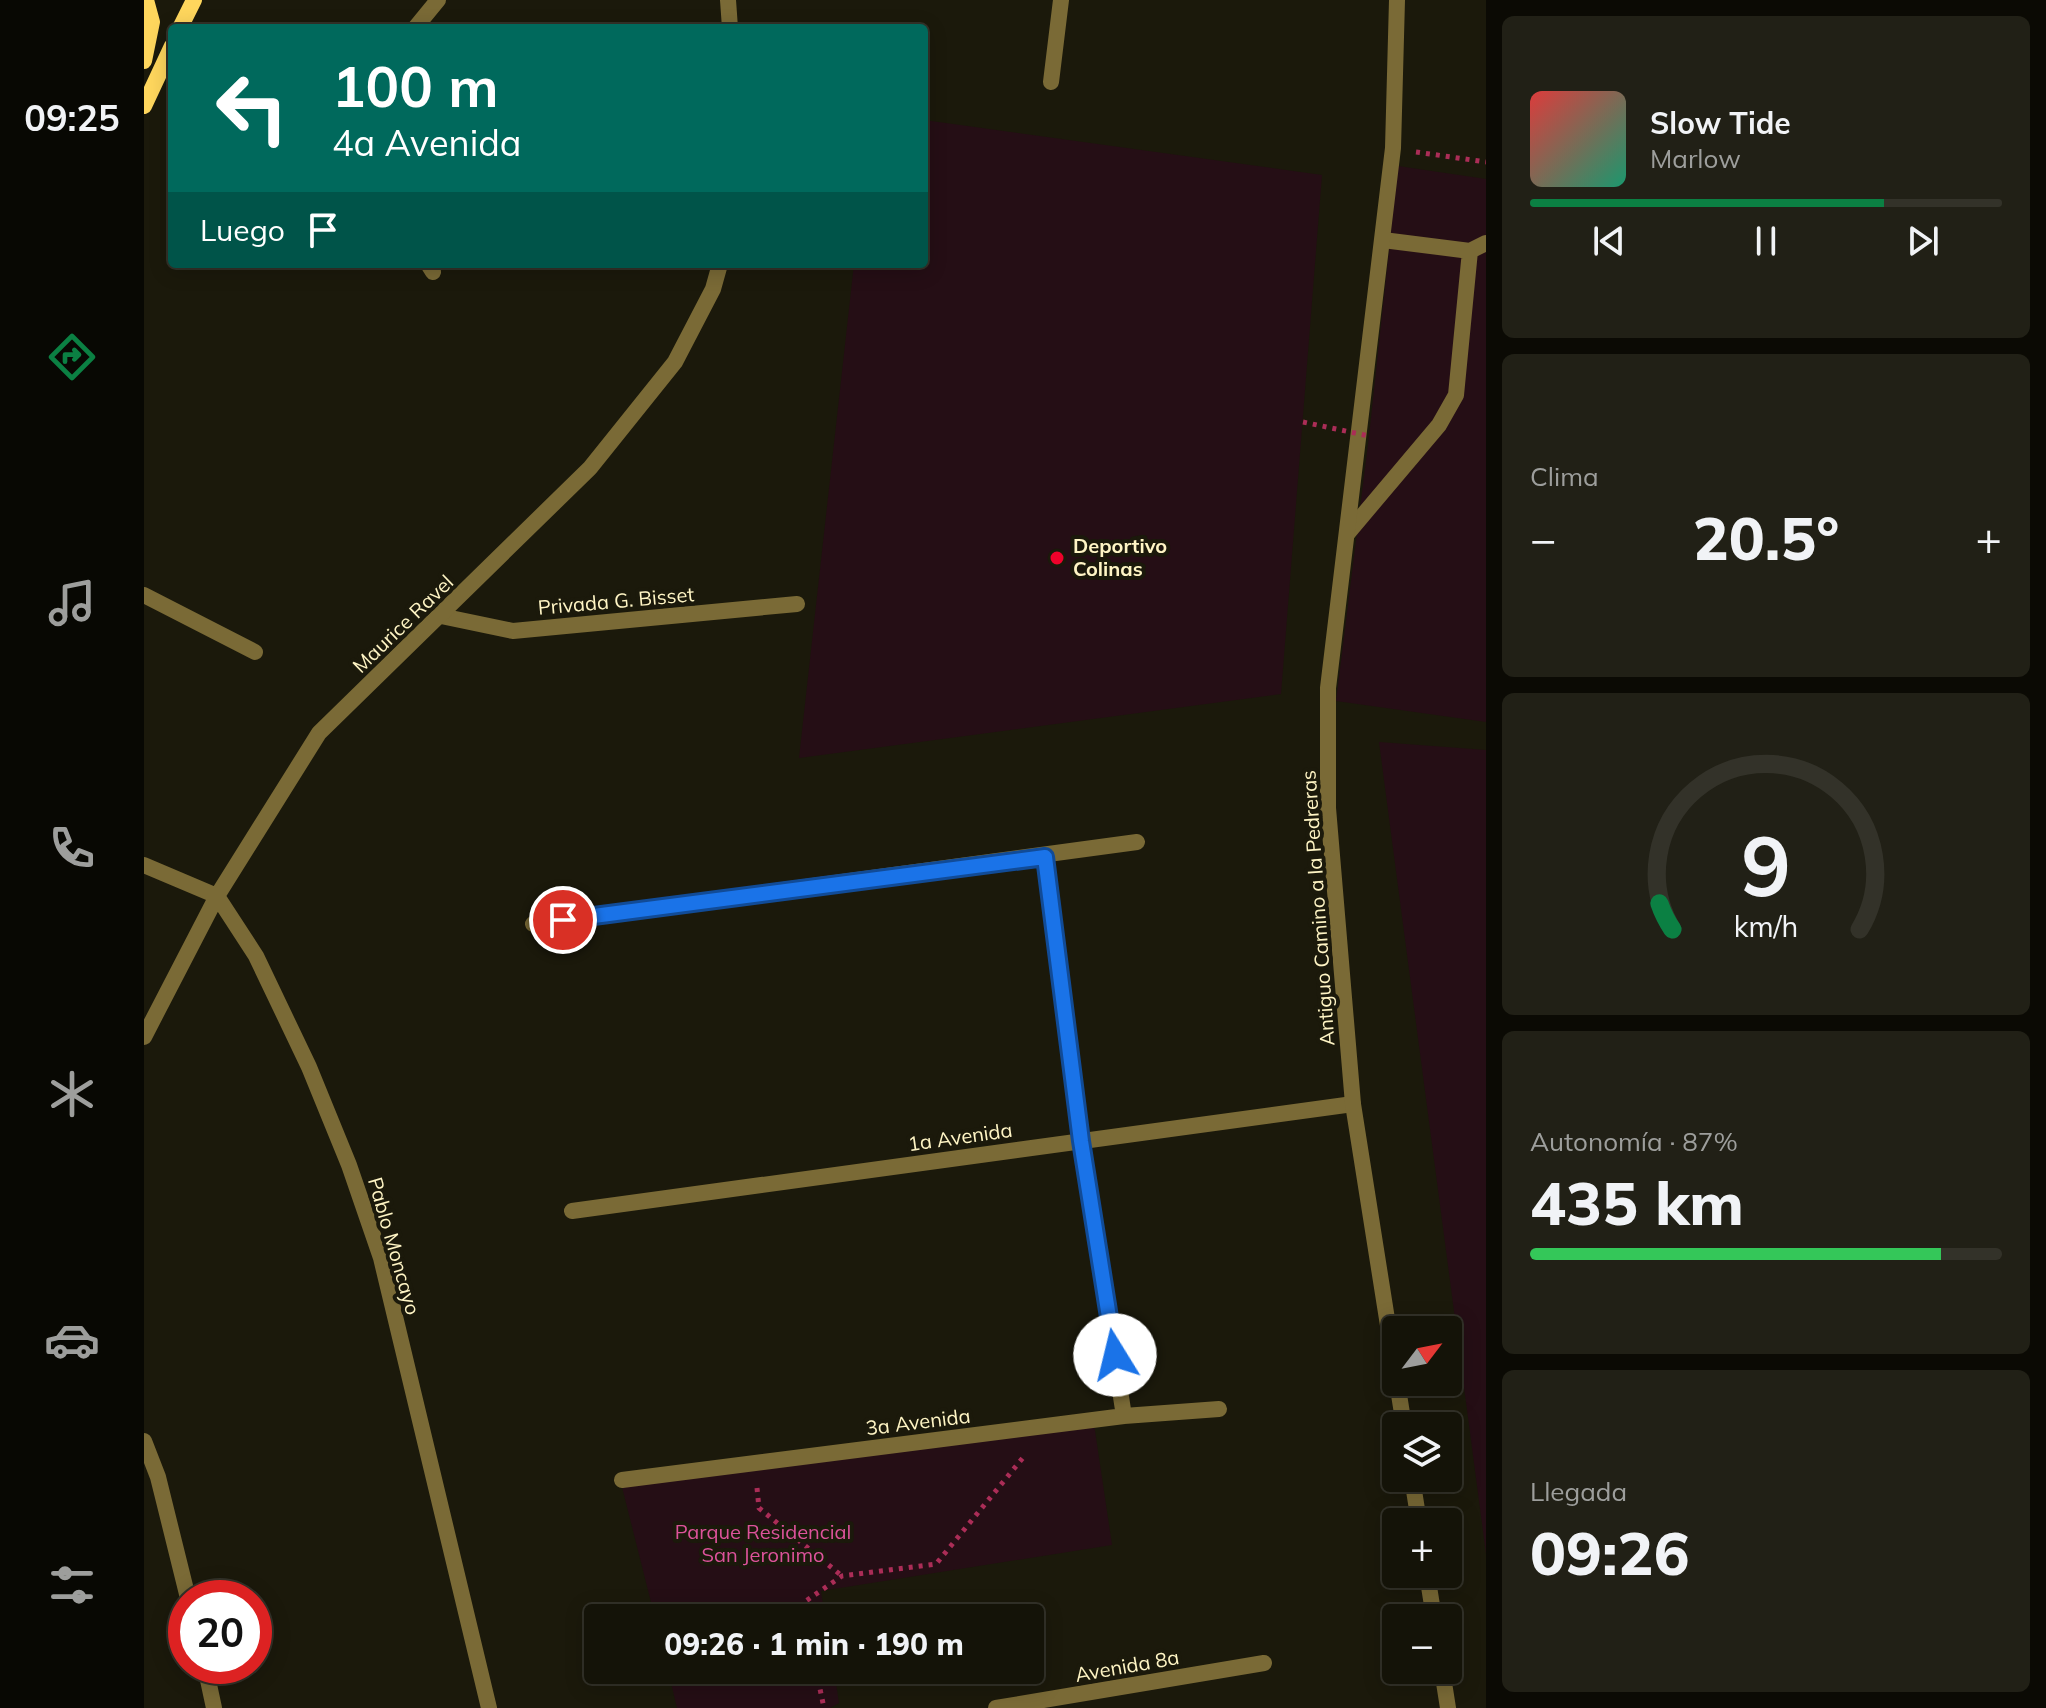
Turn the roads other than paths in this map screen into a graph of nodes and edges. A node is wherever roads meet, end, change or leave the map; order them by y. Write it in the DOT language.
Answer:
graph roads {
  1 [pos="146,0"];
  2 [pos="194,0"];
  3 [pos="438,0"];
  4 [pos="728,0"];
  5 [pos="1061,0"];
  6 [pos="1397,0"];
  7 [pos="182,24"];
  8 [pos="418,24"];
  9 [pos="730,24"];
  10 [pos="168,55"];
  11 [pos="144,61"];
  12 [pos="1051,82"];
  13 [pos="144,106"];
  14 [pos="1383,240"];
  15 [pos="1478,247"];
  16 [pos="719,268"];
  17 [pos="1347,534"];
  18 [pos="144,595"];
  19 [pos="797,604"];
  20 [pos="441,616"];
  21 [pos="255,652"];
  22 [pos="1137,842"];
  23 [pos="1045,857"];
  24 [pos="144,865"];
  25 [pos="217,896"];
  26 [pos="533,924"];
  27 [pos="144,1037"];
  28 [pos="1353,1104"];
  29 [pos="1081,1141"];
  30 [pos="572,1211"];
  31 [pos="1386,1316"];
  32 [pos="1219,1409"];
  33 [pos="1124,1416"];
  34 [pos="144,1441"];
  35 [pos="622,1480"];
  36 [pos="184,1580"];
  37 [pos="1264,1663"];
  38 [pos="209,1684"];
  39 [pos="1444,1684"];
  40 [pos="214,1708"];
  41 [pos="489,1708"];
  42 [pos="996,1708"];
  43 [pos="1448,1708"];
  1 -- 11 [label="main road"];
  2 -- 7 [label="main road"];
  3 -- 8 [label="street"];
  4 -- 9 [label="street"];
  5 -- 12 [label="street"];
  6 -- 14 [label="street, Antiguo Camino a la Pedreras"];
  10 -- 13 [label="main road"];
  14 -- 15 [label="street"];
  14 -- 17 [label="street, Antiguo Camino a la Pedreras"];
  15 -- 17 [label="street"];
  16 -- 20 [label="street, Maurice Ravel"];
  17 -- 28 [label="street, Antiguo Camino a la Pedreras"];
  18 -- 21 [label="street"];
  19 -- 20 [label="street, Privada G. Bisset"];
  20 -- 25 [label="street, Maurice Ravel"];
  22 -- 23 [label="street"];
  23 -- 26 [label="street"];
  23 -- 29 [label="street"];
  24 -- 25 [label="street"];
  25 -- 27 [label="street, Maurice Ravel"];
  25 -- 41 [label="street, Pablo Moncayo"];
  28 -- 29 [label="street, 1a Avenida"];
  28 -- 31 [label="street, Antiguo Camino a la Pedreras"];
  29 -- 30 [label="street, 1a Avenida"];
  29 -- 33 [label="street"];
  32 -- 33 [label="street, 3a Avenida"];
  33 -- 35 [label="street, 3a Avenida"];
  34 -- 36 [label="street"];
  37 -- 42 [label="street, Avenida 8a"];
  38 -- 40 [label="street"];
  39 -- 43 [label="street"];
}
